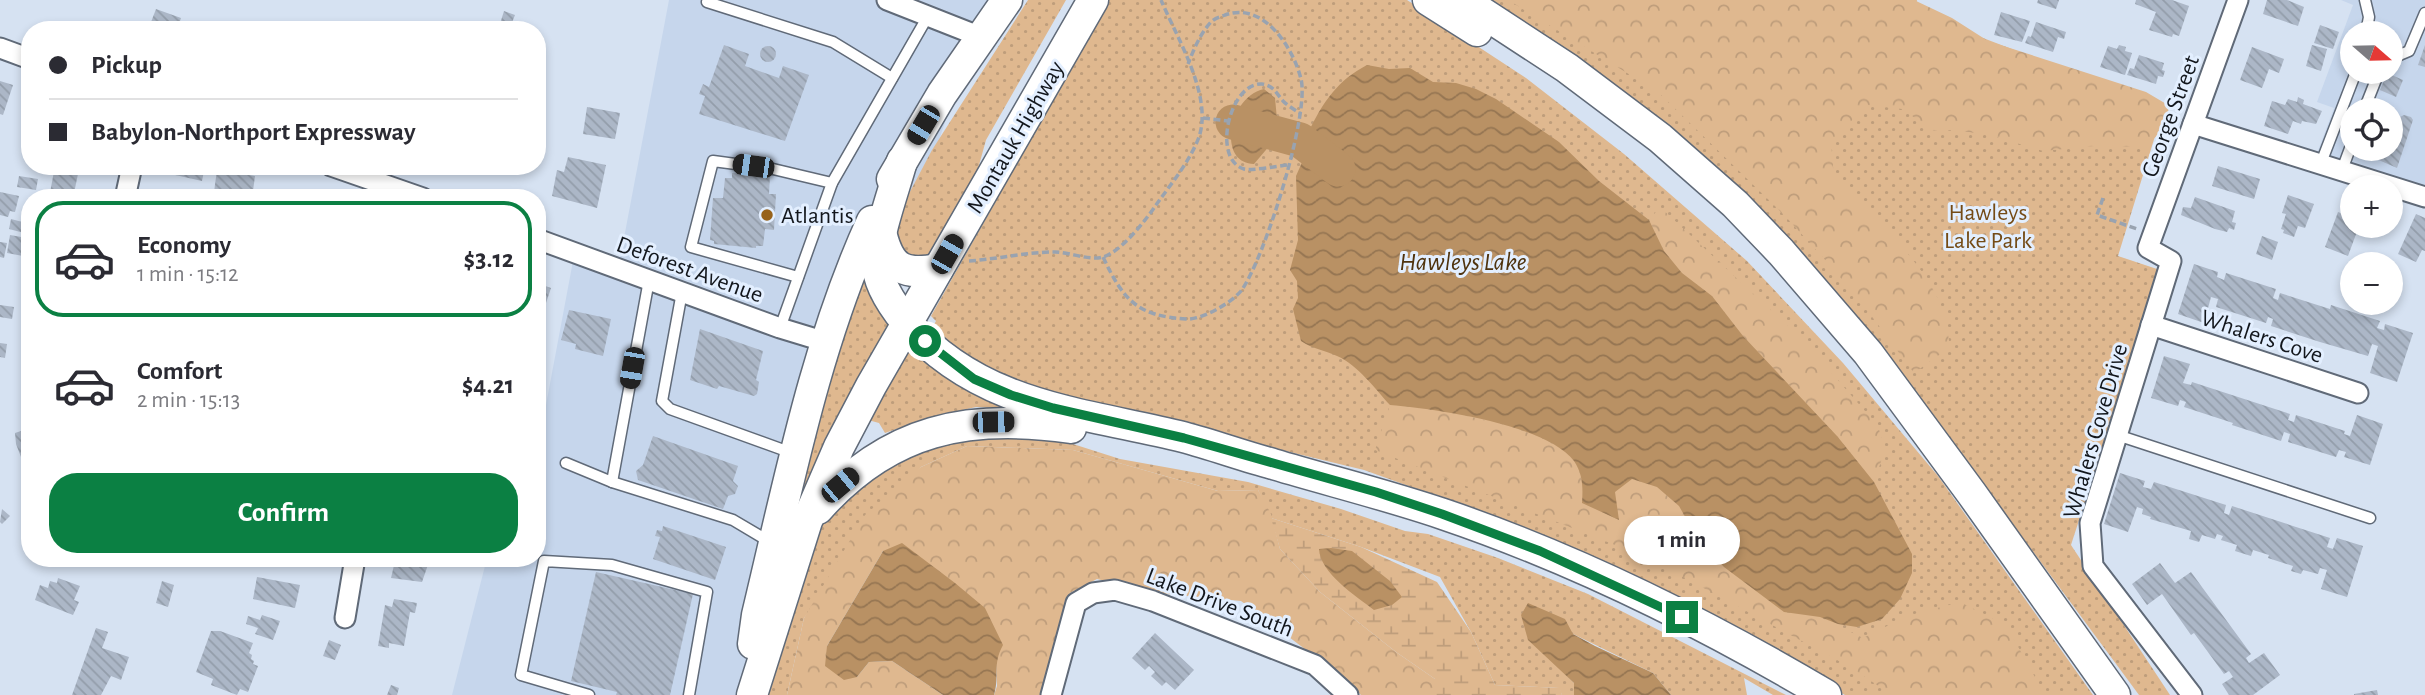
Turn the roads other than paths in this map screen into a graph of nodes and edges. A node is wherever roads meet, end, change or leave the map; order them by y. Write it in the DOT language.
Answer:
graph roads {
  1 [pos="887,0"];
  2 [pos="1007,0"];
  3 [pos="1093,0"];
  4 [pos="1428,0"];
  5 [pos="1463,0"];
  6 [pos="2238,0"];
  7 [pos="2365,0"];
  8 [pos="707,2"];
  9 [pos="921,8"];
  10 [pos="2425,13"];
  11 [pos="2368,21"];
  12 [pos="981,37"];
  13 [pos="0,48"];
  14 [pos="2403,54"];
  15 [pos="21,56"];
  16 [pos="892,78"];
  17 [pos="2351,84"];
  18 [pos="2193,124"];
  19 [pos="902,161"];
  20 [pos="2345,161"];
  21 [pos="2321,163"];
  22 [pos="2342,170"];
  23 [pos="356,175"];
  24 [pos="832,183"];
  25 [pos="396,189"];
  26 [pos="2425,197"];
  27 [pos="882,236"];
  28 [pos="2151,241"];
  29 [pos="546,242"];
  30 [pos="938,269"];
  31 [pos="798,277"];
  32 [pos="649,279"];
  33 [pos="682,292"];
  34 [pos="907,323"];
  35 [pos="2151,325"];
  36 [pos="780,328"];
  37 [pos="826,342"];
  38 [pos="2358,393"];
  39 [pos="1922,428"];
  40 [pos="2117,435"];
  41 [pos="796,454"];
  42 [pos="566,463"];
  43 [pos="1275,465"];
  44 [pos="612,482"];
  45 [pos="2370,518"];
  46 [pos="807,522"];
  47 [pos="774,544"];
  48 [pos="546,561"];
  49 [pos="354,567"];
  50 [pos="543,567"];
  51 [pos="345,618"];
  52 [pos="589,695"];
  53 [pos="689,695"];
  54 [pos="746,695"];
  55 [pos="752,695"];
  56 [pos="1051,695"];
  57 [pos="1348,695"];
  58 [pos="1826,695"];
  59 [pos="2115,695"];
  60 [pos="2192,695"];
  1 -- 9 [label="street"];
  2 -- 12 [label="main road"];
  3 -- 30 [label="main road, Montauk Highway"];
  4 -- 39 [label="main road"];
  5 -- 39 [label="main road"];
  6 -- 18 [label="street, George Street"];
  7 -- 11 [label="lane"];
  8 -- 16 [label="lane"];
  9 -- 12 [label="street"];
  9 -- 16 [label="lane"];
  10 -- 14 [label="lane"];
  12 -- 19 [label="main road"];
  13 -- 15 [label="street"];
  16 -- 24 [label="lane"];
  17 -- 21 [label="lane"];
  18 -- 21 [label="street"];
  18 -- 28 [label="street, George Street"];
  19 -- 27 [label="main road"];
  19 -- 37 [label="main road"];
  20 -- 22 [label="lane"];
  21 -- 22 [label="street"];
  22 -- 26 [label="street"];
  23 -- 25 [label="street"];
  24 -- 31 [label="lane"];
  24 -- 31 [label="lane"];
  27 -- 30 [label="main road"];
  27 -- 34 [label="main road"];
  28 -- 35 [label="street, Whalers Cove Drive"];
  29 -- 32 [label="street, Deforest Avenue"];
  30 -- 34 [label="main road, Montauk Highway"];
  31 -- 36 [label="lane"];
  32 -- 33 [label="street, Deforest Avenue"];
  32 -- 44 [label="lane"];
  33 -- 36 [label="street, Deforest Avenue"];
  33 -- 41 [label="lane"];
  34 -- 43 [label="main road"];
  34 -- 46 [label="main road, Montauk Highway"];
  35 -- 38 [label="street, Whalers Cove"];
  35 -- 40 [label="street, Whalers Cove Drive"];
  36 -- 37 [label="street, Deforest Avenue"];
  37 -- 41 [label="main road"];
  39 -- 59 [label="main road"];
  40 -- 45 [label="lane"];
  40 -- 60 [label="street, Whalers Cove Drive"];
  41 -- 47 [label="main road"];
  42 -- 44 [label="lane"];
  43 -- 46 [label="main road"];
  43 -- 58 [label="main road"];
  44 -- 47 [label="lane"];
  46 -- 55 [label="main road, Montauk Highway"];
  47 -- 54 [label="main road"];
  48 -- 53 [label="lane"];
  49 -- 51 [label="street"];
  50 -- 52 [label="lane"];
  56 -- 57 [label="street, Lake Drive South"];
}
